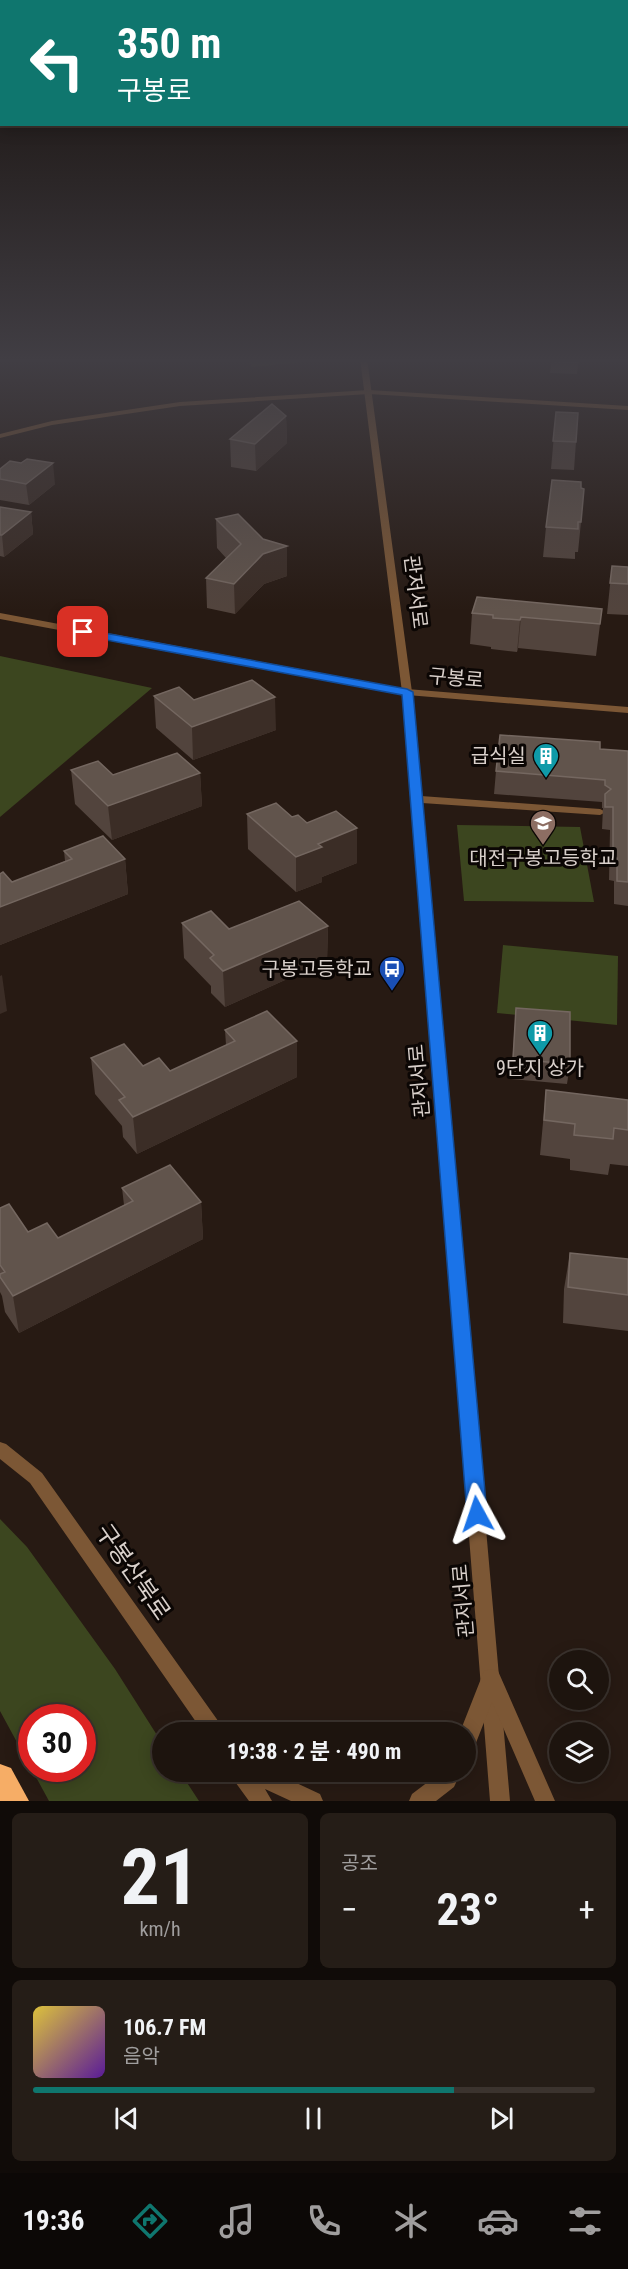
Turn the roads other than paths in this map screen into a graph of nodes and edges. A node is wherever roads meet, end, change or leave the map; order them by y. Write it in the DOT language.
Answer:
graph roads {
  1 [pos="375,442"];
  2 [pos="0,616"];
  3 [pos="407,692"];
  4 [pos="628,710"];
  5 [pos="416,799"];
  6 [pos="600,812"];
  7 [pos="0,1449"];
  8 [pos="491,1678"];
  9 [pos="207,1722"];
  10 [pos="474,1722"];
  11 [pos="0,1779"];
  12 [pos="248,1782"];
  13 [pos="273,1782"];
  14 [pos="444,1782"];
  15 [pos="14,1801"];
  16 [pos="262,1801"];
  17 [pos="312,1801"];
  18 [pos="419,1801"];
  19 [pos="500,1801"];
  20 [pos="544,1801"];
  1 -- 3 [label="street, 관저서로"];
  2 -- 3 [label="street, 구봉로"];
  3 -- 4 [label="street, 구봉로"];
  3 -- 5 [label="street, 관저서로"];
  5 -- 6 [label="street"];
  5 -- 8 [label="street, 관저서로"];
  7 -- 9 [label="street, 구봉산북로"];
  8 -- 10 [label="street"];
  8 -- 19 [label="street, 관저서로"];
  8 -- 20 [label="street"];
  11 -- 15 [label="highway"];
  12 -- 16 [label="street"];
  13 -- 17 [label="street"];
  14 -- 18 [label="street"];
}
